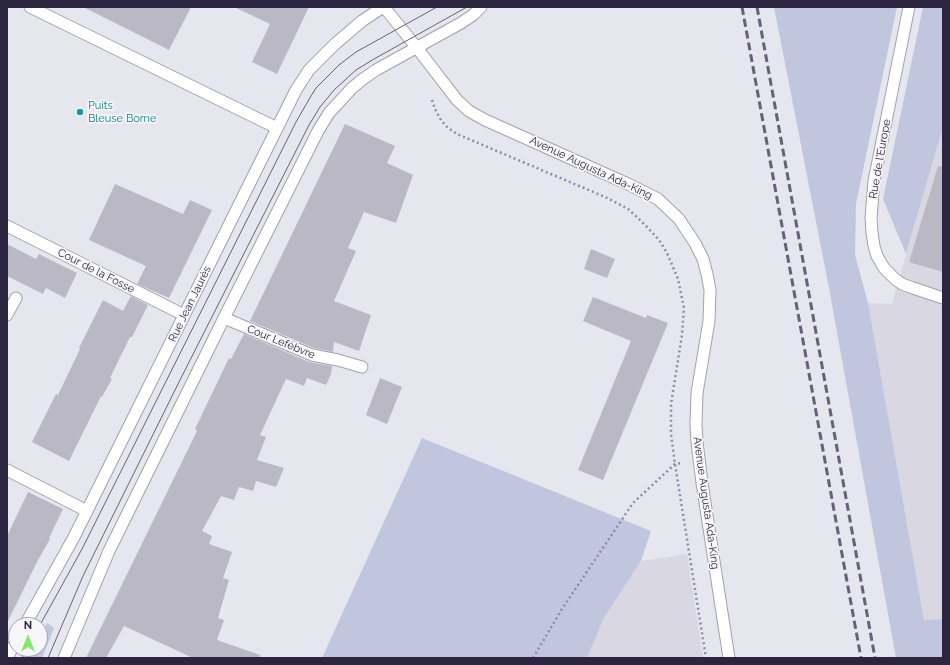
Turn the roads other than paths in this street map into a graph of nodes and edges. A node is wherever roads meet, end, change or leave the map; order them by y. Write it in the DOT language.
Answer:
graph roads {
  1 [pos="30,7"];
  2 [pos="384,7"];
  3 [pos="481,7"];
  4 [pos="909,7"];
  5 [pos="417,48"];
  6 [pos="277,128"];
  7 [pos="7,226"];
  8 [pos="16,298"];
  9 [pos="943,298"];
  10 [pos="7,315"];
  11 [pos="184,315"];
  12 [pos="224,318"];
  13 [pos="362,368"];
  14 [pos="7,470"];
  15 [pos="87,511"];
  16 [pos="30,617"];
  17 [pos="64,658"];
  18 [pos="729,658"];
  1 -- 6 [label="street"];
  2 -- 5 [label="street, Rue Jean Jaurès"];
  2 -- 6 [label="street, Rue Jean Jaurès"];
  3 -- 5 [label="street"];
  4 -- 9 [label="street, Rue de l'Europe"];
  5 -- 12 [label="street"];
  5 -- 18 [label="street, Avenue Augusta Ada-King"];
  6 -- 11 [label="street, Rue Jean Jaurès"];
  7 -- 11 [label="street, Cour de la Fosse"];
  8 -- 10 [label="street"];
  11 -- 15 [label="street, Rue Jean Jaurès"];
  12 -- 13 [label="street, Cour Lefèbvre"];
  12 -- 17 [label="street"];
  14 -- 15 [label="street"];
  15 -- 16 [label="street, Rue Jean Jaurès"];
}
